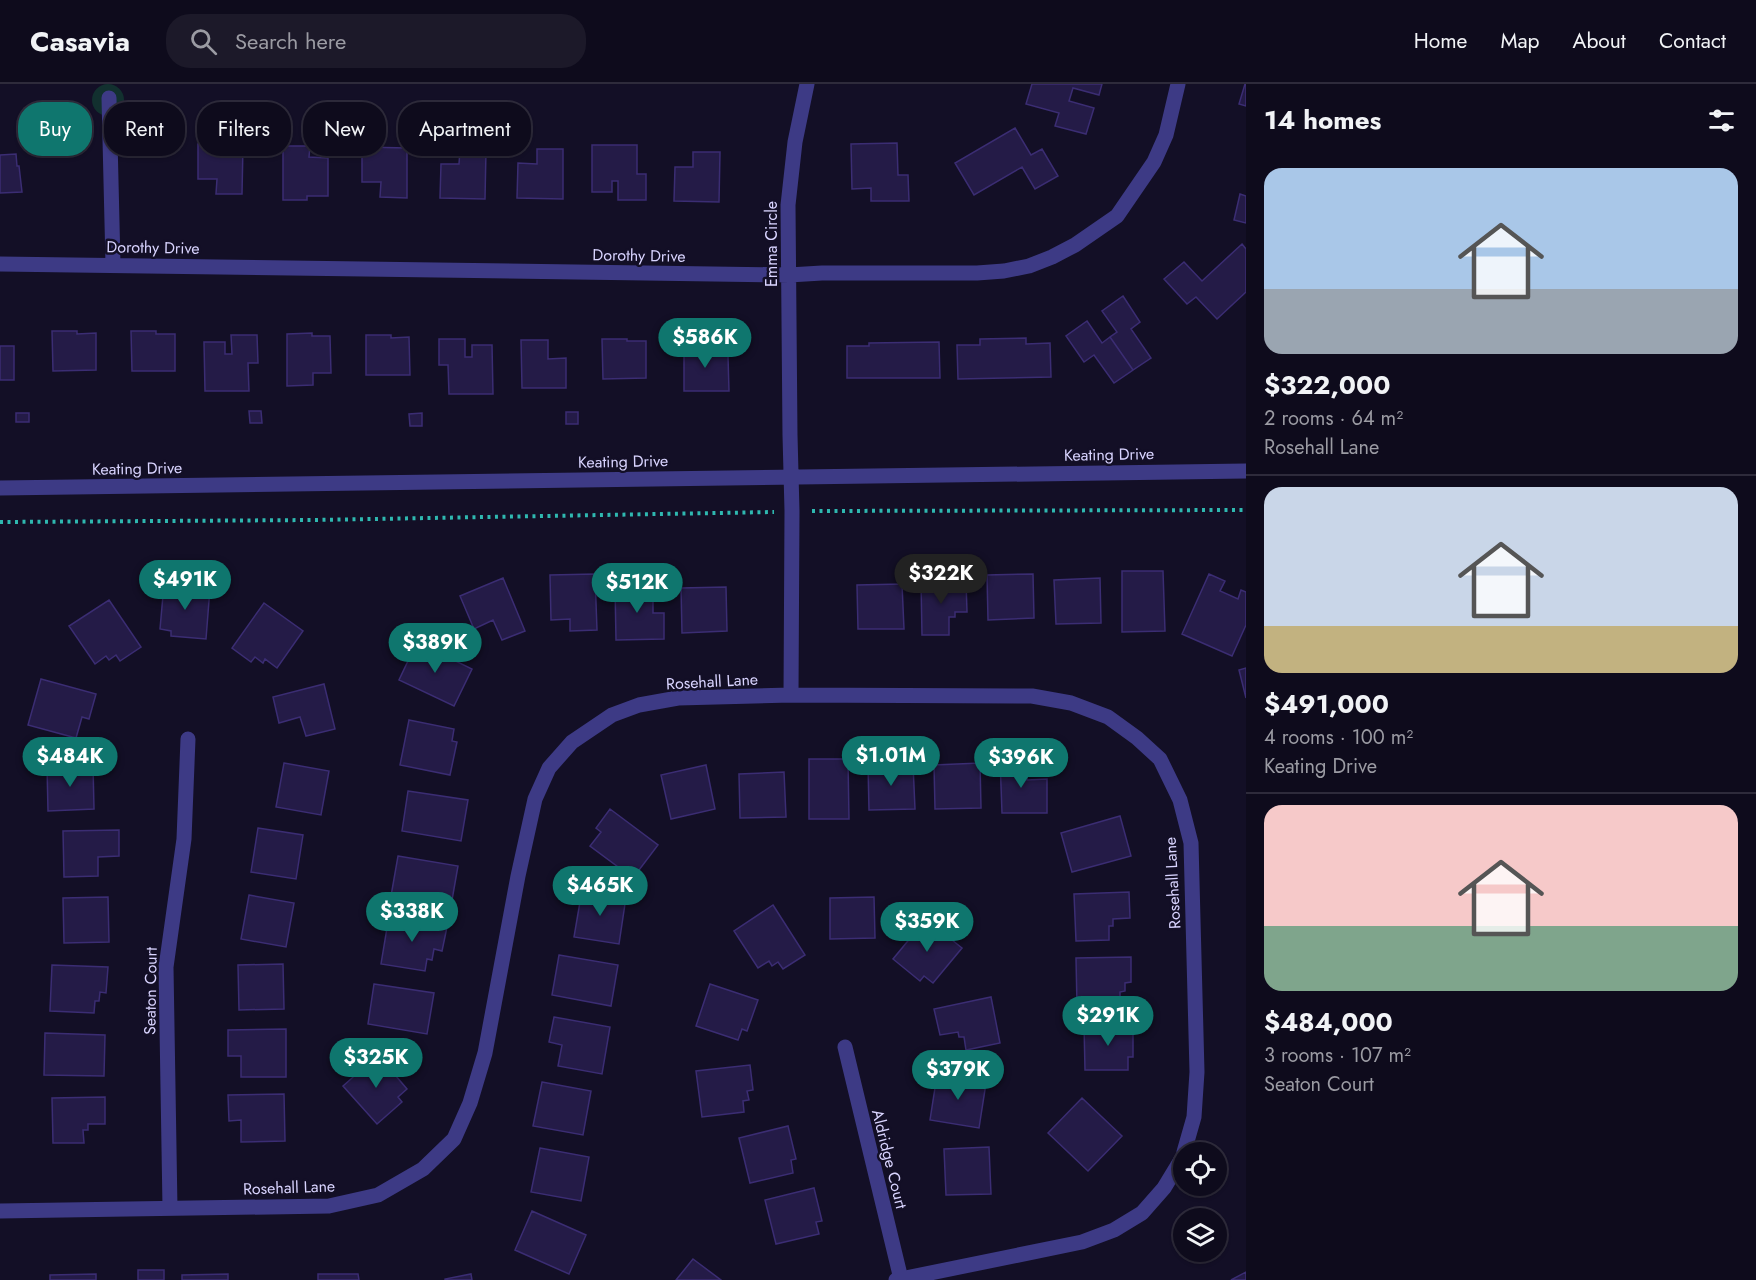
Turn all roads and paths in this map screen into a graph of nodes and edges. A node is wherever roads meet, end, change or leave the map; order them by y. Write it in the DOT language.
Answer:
graph roads {
  1 [pos="807,84"];
  2 [pos="1178,84"];
  3 [pos="109,98"];
  4 [pos="0,264"];
  5 [pos="113,264"];
  6 [pos="789,275"];
  7 [pos="1246,471"];
  8 [pos="791,477"];
  9 [pos="0,489"];
  10 [pos="1246,510"];
  11 [pos="769,512"];
  12 [pos="820,512"];
  13 [pos="0,522"];
  14 [pos="790,695"];
  15 [pos="189,739"];
  16 [pos="845,1047"];
  17 [pos="1187,1142"];
  18 [pos="1173,1172"];
  19 [pos="170,1208"];
  20 [pos="0,1211"];
  21 [pos="898,1279"];
  1 -- 6 [label="street, Emma Circle"];
  2 -- 6 [label="street, Dorothy Drive"];
  3 -- 5 [label="street"];
  4 -- 5 [label="street, Dorothy Drive"];
  5 -- 6 [label="street, Dorothy Drive"];
  6 -- 8 [label="street, Emma Circle"];
  7 -- 8 [label="street, Keating Drive"];
  8 -- 9 [label="street, Keating Drive"];
  8 -- 14 [label="street, Emma Circle"];
  10 -- 12 [label="path"];
  11 -- 13 [label="path"];
  14 -- 17 [label="street, Rosehall Lane"];
  14 -- 19 [label="street, Rosehall Lane"];
  15 -- 19 [label="street, Seaton Court"];
  16 -- 21 [label="street, Aldridge Court"];
  18 -- 21 [label="street, Rosehall Lane"];
  19 -- 20 [label="street, Rosehall Lane"];
}
